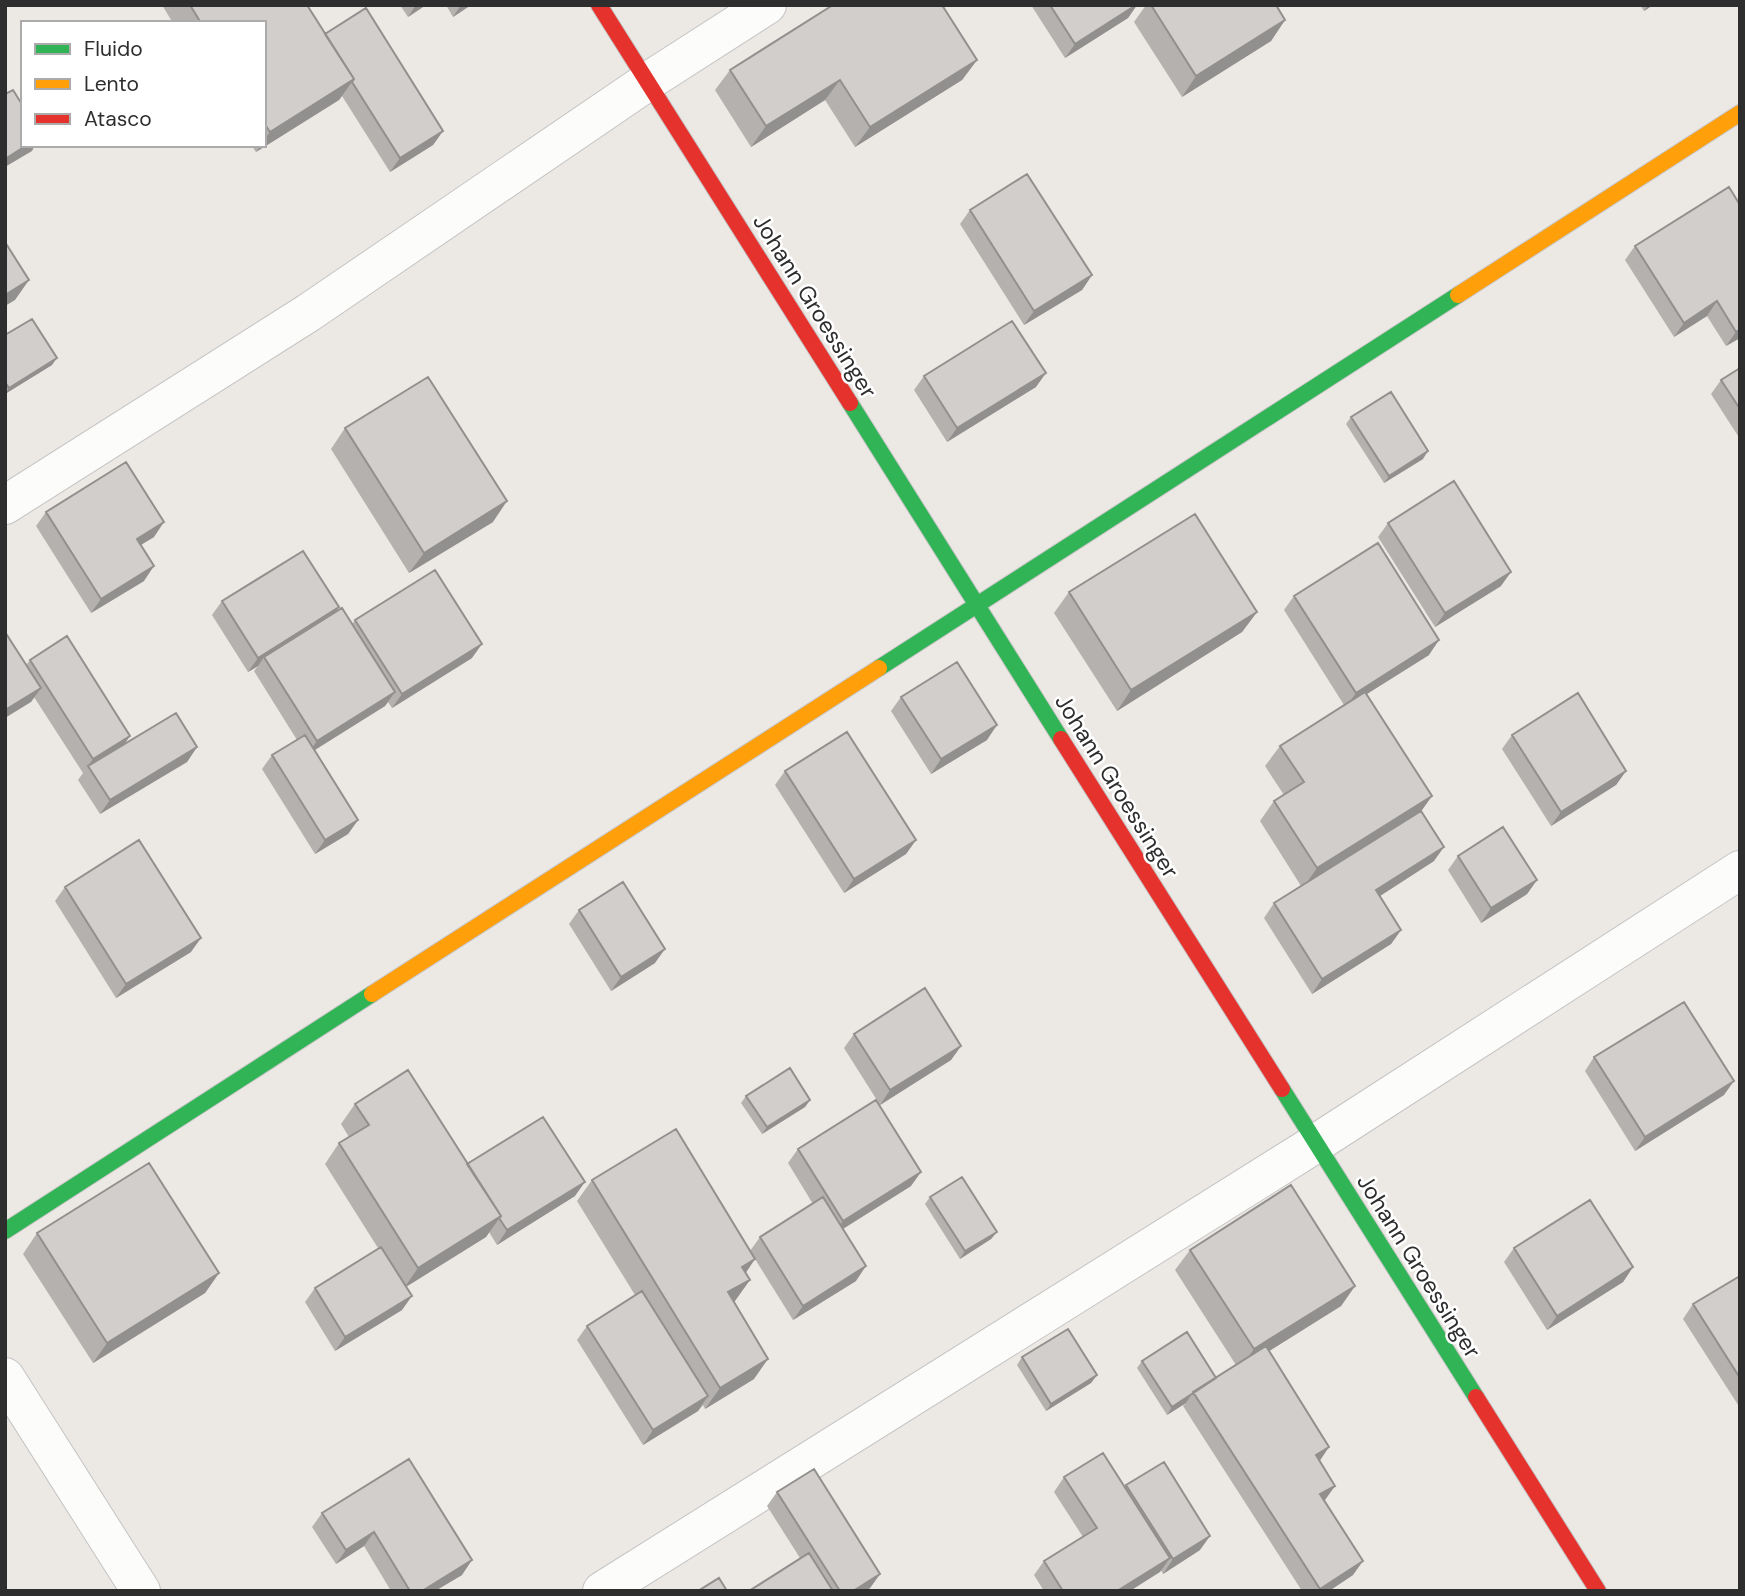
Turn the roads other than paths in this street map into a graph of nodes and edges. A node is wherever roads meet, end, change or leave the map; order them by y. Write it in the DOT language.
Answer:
graph roads {
  1 [pos="599,5"];
  2 [pos="767,5"];
  3 [pos="647,82"];
  4 [pos="1740,113"];
  5 [pos="5,505"];
  6 [pos="975,604"];
  7 [pos="1740,870"];
  8 [pos="1315,1143"];
  9 [pos="5,1231"];
  10 [pos="5,1377"];
  11 [pos="141,1591"];
  12 [pos="602,1591"];
  13 [pos="1598,1591"];
  1 -- 3 [label="street, Johann Groessinger"];
  2 -- 3 [label="street"];
  3 -- 5 [label="street"];
  3 -- 6 [label="street, Johann Groessinger"];
  4 -- 6 [label="street"];
  6 -- 8 [label="street, Johann Groessinger"];
  6 -- 9 [label="street"];
  7 -- 8 [label="street"];
  8 -- 12 [label="street"];
  8 -- 13 [label="street, Johann Groessinger"];
  10 -- 11 [label="street"];
}
